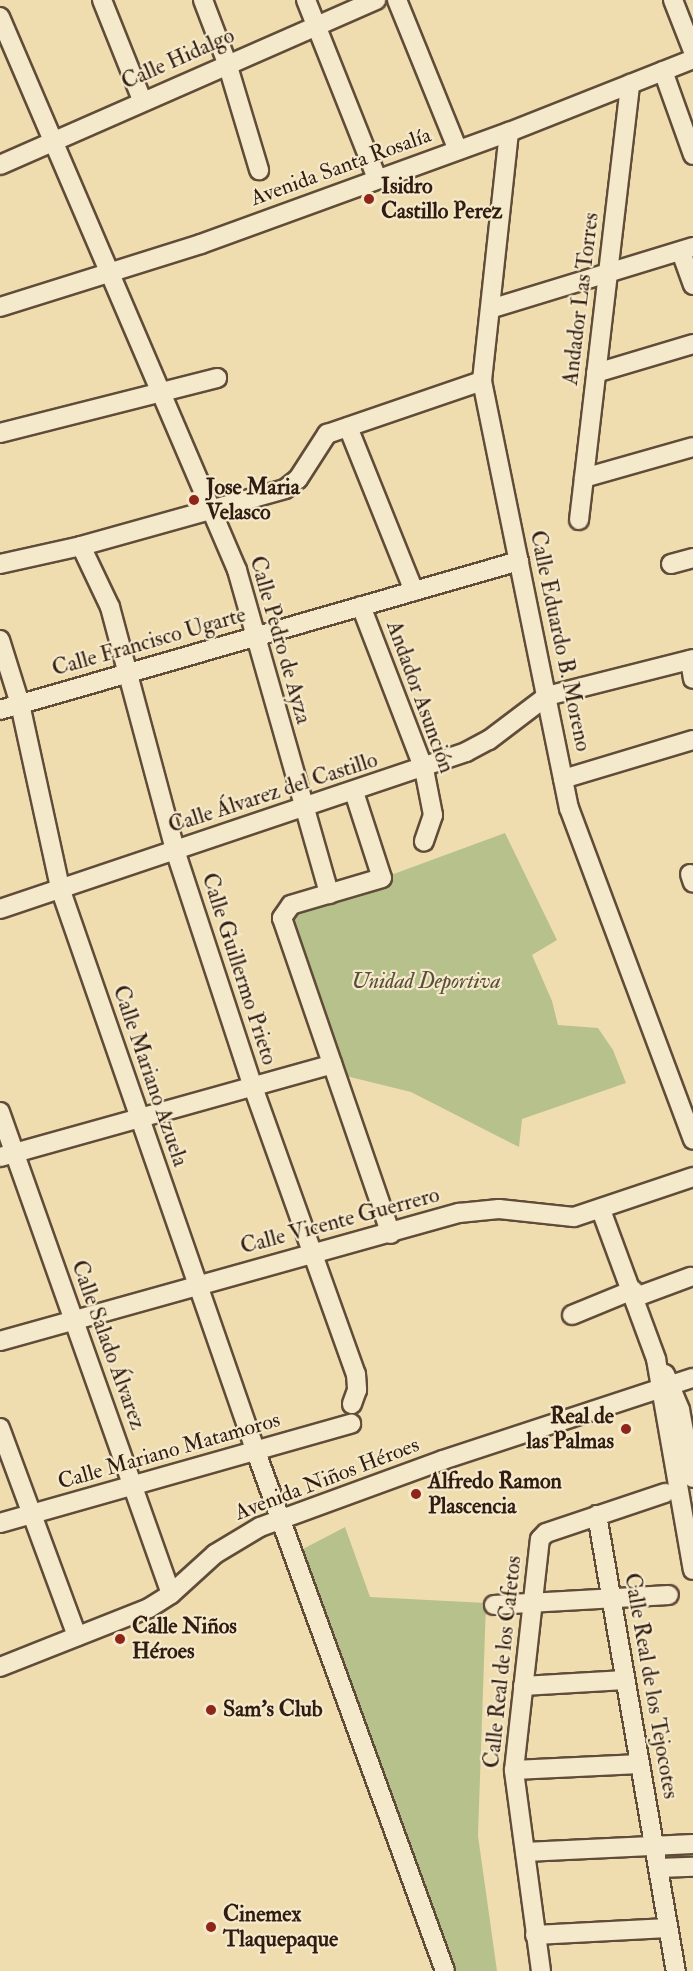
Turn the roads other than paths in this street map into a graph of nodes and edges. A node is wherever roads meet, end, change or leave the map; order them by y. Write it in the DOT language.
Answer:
graph roads {
  1 [pos="102,0"];
  2 [pos="203,0"];
  3 [pos="306,0"];
  4 [pos="376,0"];
  5 [pos="397,0"];
  6 [pos="673,0"];
  7 [pos="0,17"];
  8 [pos="316,25"];
  9 [pos="693,51"];
  10 [pos="693,59"];
  11 [pos="227,63"];
  12 [pos="663,71"];
  13 [pos="630,84"];
  14 [pos="142,100"];
  15 [pos="509,132"];
  16 [pos="51,142"];
  17 [pos="458,150"];
  18 [pos="693,155"];
  19 [pos="0,165"];
  20 [pos="259,170"];
  21 [pos="377,178"];
  22 [pos="687,249"];
  23 [pos="107,275"];
  24 [pos="609,275"];
  25 [pos="693,285"];
  26 [pos="0,307"];
  27 [pos="490,309"];
  28 [pos="693,344"];
  29 [pos="596,373"];
  30 [pos="217,378"];
  31 [pos="482,381"];
  32 [pos="159,393"];
  33 [pos="348,427"];
  34 [pos="0,433"];
  35 [pos="693,447"];
  36 [pos="584,478"];
  37 [pos="210,510"];
  38 [pos="579,520"];
  39 [pos="81,546"];
  40 [pos="693,558"];
  41 [pos="519,561"];
  42 [pos="0,564"];
  43 [pos="671,564"];
  44 [pos="414,591"];
  45 [pos="361,606"];
  46 [pos="255,636"];
  47 [pos="0,640"];
  48 [pos="691,659"];
  49 [pos="128,674"];
  50 [pos="693,679"];
  51 [pos="547,696"];
  52 [pos="20,704"];
  53 [pos="0,710"];
  54 [pos="693,740"];
  55 [pos="424,768"];
  56 [pos="563,778"];
  57 [pos="354,792"];
  58 [pos="302,808"];
  59 [pos="424,840"];
  60 [pos="175,850"];
  61 [pos="60,888"];
  62 [pos="329,894"];
  63 [pos="0,909"];
  64 [pos="332,1064"];
  65 [pos="253,1087"];
  66 [pos="0,1112"];
  67 [pos="139,1119"];
  68 [pos="693,1140"];
  69 [pos="7,1155"];
  70 [pos="693,1177"];
  71 [pos="601,1210"];
  72 [pos="391,1234"];
  73 [pos="312,1254"];
  74 [pos="690,1277"];
  75 [pos="197,1285"];
  76 [pos="634,1294"];
  77 [pos="573,1315"];
  78 [pos="74,1320"];
  79 [pos="0,1341"];
  80 [pos="693,1378"];
  81 [pos="666,1386"];
  82 [pos="352,1404"];
  83 [pos="351,1424"];
  84 [pos="0,1428"];
  85 [pos="256,1452"];
  86 [pos="693,1478"];
  87 [pos="133,1486"];
  88 [pos="665,1493"];
  89 [pos="32,1514"];
  90 [pos="597,1515"];
  91 [pos="280,1520"];
  92 [pos="0,1523"];
  93 [pos="693,1570"];
  94 [pos="171,1594"];
  95 [pos="669,1596"];
  96 [pos="611,1598"];
  97 [pos="533,1602"];
  98 [pos="494,1605"];
  99 [pos="77,1636"];
  100 [pos="0,1667"];
  101 [pos="625,1680"];
  102 [pos="523,1686"];
  103 [pos="640,1764"];
  104 [pos="514,1770"];
  105 [pos="693,1844"];
  106 [pos="654,1846"];
  107 [pos="525,1852"];
  108 [pos="693,1867"];
  109 [pos="658,1869"];
  110 [pos="668,1928"];
  111 [pos="536,1935"];
  112 [pos="445,1971"];
  113 [pos="541,1971"];
  114 [pos="676,1971"];
  1 -- 14 [label="street"];
  2 -- 11 [label="street"];
  3 -- 8 [label="street"];
  4 -- 8 [label="street, Calle Hidalgo"];
  5 -- 17 [label="street"];
  6 -- 9 [label="street"];
  7 -- 16 [label="street, Calle Pedro de Ayza"];
  8 -- 11 [label="street, Calle Hidalgo"];
  8 -- 21 [label="street"];
  10 -- 12 [label="street, Avenida Santa Rosalía"];
  11 -- 14 [label="street, Calle Hidalgo"];
  11 -- 20 [label="street"];
  12 -- 13 [label="street, Avenida Santa Rosalía"];
  12 -- 18 [label="street"];
  13 -- 15 [label="street, Avenida Santa Rosalía"];
  13 -- 24 [label="street, Andador Las Torres"];
  14 -- 16 [label="street, Calle Hidalgo"];
  15 -- 17 [label="street, Avenida Santa Rosalía"];
  15 -- 27 [label="street, Calle Eduardo B. Moreno"];
  16 -- 19 [label="street, Calle Hidalgo"];
  16 -- 23 [label="street, Calle Pedro de Ayza"];
  17 -- 21 [label="street, Avenida Santa Rosalía"];
  21 -- 23 [label="street, Avenida Santa Rosalía"];
  22 -- 24 [label="street"];
  22 -- 25 [label="street"];
  23 -- 26 [label="street, Avenida Santa Rosalía"];
  23 -- 32 [label="street, Calle Pedro de Ayza"];
  24 -- 27 [label="street"];
  24 -- 29 [label="street, Andador Las Torres"];
  27 -- 31 [label="street, Calle Eduardo B. Moreno"];
  28 -- 29 [label="street"];
  29 -- 36 [label="street, Andador Las Torres"];
  30 -- 32 [label="street"];
  31 -- 33 [label="street"];
  31 -- 41 [label="street, Calle Eduardo B. Moreno"];
  32 -- 34 [label="street"];
  32 -- 37 [label="street, Calle Pedro de Ayza"];
  33 -- 37 [label="street"];
  33 -- 44 [label="street, Andador Asunción"];
  35 -- 36 [label="street"];
  36 -- 38 [label="street, Andador Las Torres"];
  37 -- 39 [label="street"];
  37 -- 46 [label="street, Calle Pedro de Ayza"];
  39 -- 42 [label="street"];
  39 -- 49 [label="street, Calle Guillermo Prieto"];
  40 -- 43 [label="street"];
  41 -- 44 [label="street, Calle Francisco Ugarte"];
  41 -- 51 [label="street, Calle Eduardo B. Moreno"];
  44 -- 45 [label="street, Calle Francisco Ugarte"];
  45 -- 46 [label="street, Calle Francisco Ugarte"];
  45 -- 55 [label="street, Andador Asunción"];
  46 -- 49 [label="street, Calle Francisco Ugarte"];
  46 -- 58 [label="street, Calle Pedro de Ayza"];
  47 -- 52 [label="street, Calle Mariano Azuela"];
  48 -- 50 [label="street"];
  48 -- 51 [label="street"];
  49 -- 52 [label="street, Calle Francisco Ugarte"];
  49 -- 60 [label="street, Calle Guillermo Prieto"];
  51 -- 55 [label="street, Calle Álvarez del Castillo"];
  51 -- 56 [label="street, Calle Eduardo B. Moreno"];
  52 -- 53 [label="street, Calle Francisco Ugarte"];
  52 -- 61 [label="street, Calle Mariano Azuela"];
  54 -- 56 [label="street"];
  55 -- 57 [label="street, Calle Álvarez del Castillo"];
  55 -- 59 [label="street, Andador Asunción"];
  56 -- 68 [label="street, Calle Eduardo B. Moreno"];
  57 -- 58 [label="street, Calle Álvarez del Castillo"];
  57 -- 62 [label="street"];
  58 -- 60 [label="street, Calle Álvarez del Castillo"];
  58 -- 62 [label="street, Calle Pedro de Ayza"];
  60 -- 61 [label="street, Calle Álvarez del Castillo"];
  60 -- 65 [label="street, Calle Guillermo Prieto"];
  61 -- 63 [label="street, Calle Álvarez del Castillo"];
  61 -- 67 [label="street, Calle Mariano Azuela"];
  62 -- 64 [label="street"];
  64 -- 65 [label="street"];
  64 -- 72 [label="street"];
  65 -- 67 [label="street"];
  65 -- 73 [label="street, Calle Guillermo Prieto"];
  66 -- 69 [label="street, Calle Salado Álvarez"];
  67 -- 69 [label="street"];
  67 -- 75 [label="street, Calle Mariano Azuela"];
  69 -- 78 [label="street, Calle Salado Álvarez"];
  70 -- 71 [label="street, Calle Vicente Guerrero"];
  71 -- 72 [label="street, Calle Vicente Guerrero"];
  71 -- 76 [label="street"];
  72 -- 73 [label="street, Calle Vicente Guerrero"];
  73 -- 75 [label="street, Calle Vicente Guerrero"];
  73 -- 82 [label="street, Calle Guillermo Prieto"];
  74 -- 76 [label="street"];
  75 -- 78 [label="street, Calle Vicente Guerrero"];
  75 -- 85 [label="street, Calle Mariano Azuela"];
  76 -- 77 [label="street"];
  76 -- 81 [label="street"];
  78 -- 79 [label="street, Calle Vicente Guerrero"];
  78 -- 87 [label="street, Calle Salado Álvarez"];
  80 -- 81 [label="street, Avenida Niños Héroes"];
  81 -- 86 [label="street"];
  81 -- 91 [label="street, Avenida Niños Héroes"];
  81 -- 93 [label="street"];
  83 -- 85 [label="street, Calle Mariano Matamoros"];
  84 -- 89 [label="street"];
  85 -- 87 [label="street, Calle Mariano Matamoros"];
  85 -- 91 [label="street, Calle Mariano Azuela"];
  87 -- 89 [label="street, Calle Mariano Matamoros"];
  87 -- 94 [label="street, Calle Salado Álvarez"];
  88 -- 90 [label="street"];
  89 -- 92 [label="street, Calle Mariano Matamoros"];
  89 -- 99 [label="street"];
  90 -- 96 [label="street, Calle Real de los Tejocotes"];
  90 -- 97 [label="street, Calle Real de los Cafetos"];
  91 -- 94 [label="street, Avenida Niños Héroes"];
  91 -- 112 [label="street, Calle Mariano Azuela"];
  94 -- 99 [label="street, Avenida Niños Héroes"];
  95 -- 96 [label="street"];
  96 -- 97 [label="street"];
  96 -- 101 [label="street, Calle Real de los Tejocotes"];
  97 -- 98 [label="street"];
  97 -- 102 [label="street, Calle Real de los Cafetos"];
  99 -- 100 [label="street, Avenida Niños Héroes"];
  101 -- 102 [label="street"];
  101 -- 103 [label="street, Calle Real de los Tejocotes"];
  102 -- 104 [label="street, Calle Real de los Cafetos"];
  103 -- 104 [label="street"];
  103 -- 106 [label="street, Calle Real de los Tejocotes"];
  104 -- 107 [label="street, Calle Real de los Cafetos"];
  105 -- 106 [label="street"];
  106 -- 107 [label="street"];
  106 -- 109 [label="street, Calle Real de los Tejocotes"];
  107 -- 111 [label="street, Calle Real de los Cafetos"];
  108 -- 109 [label="street"];
  109 -- 110 [label="street, Calle Real de los Tejocotes"];
  110 -- 111 [label="street"];
  110 -- 114 [label="street, Calle Real de los Tejocotes"];
  111 -- 113 [label="street, Calle Real de los Cafetos"];
}
